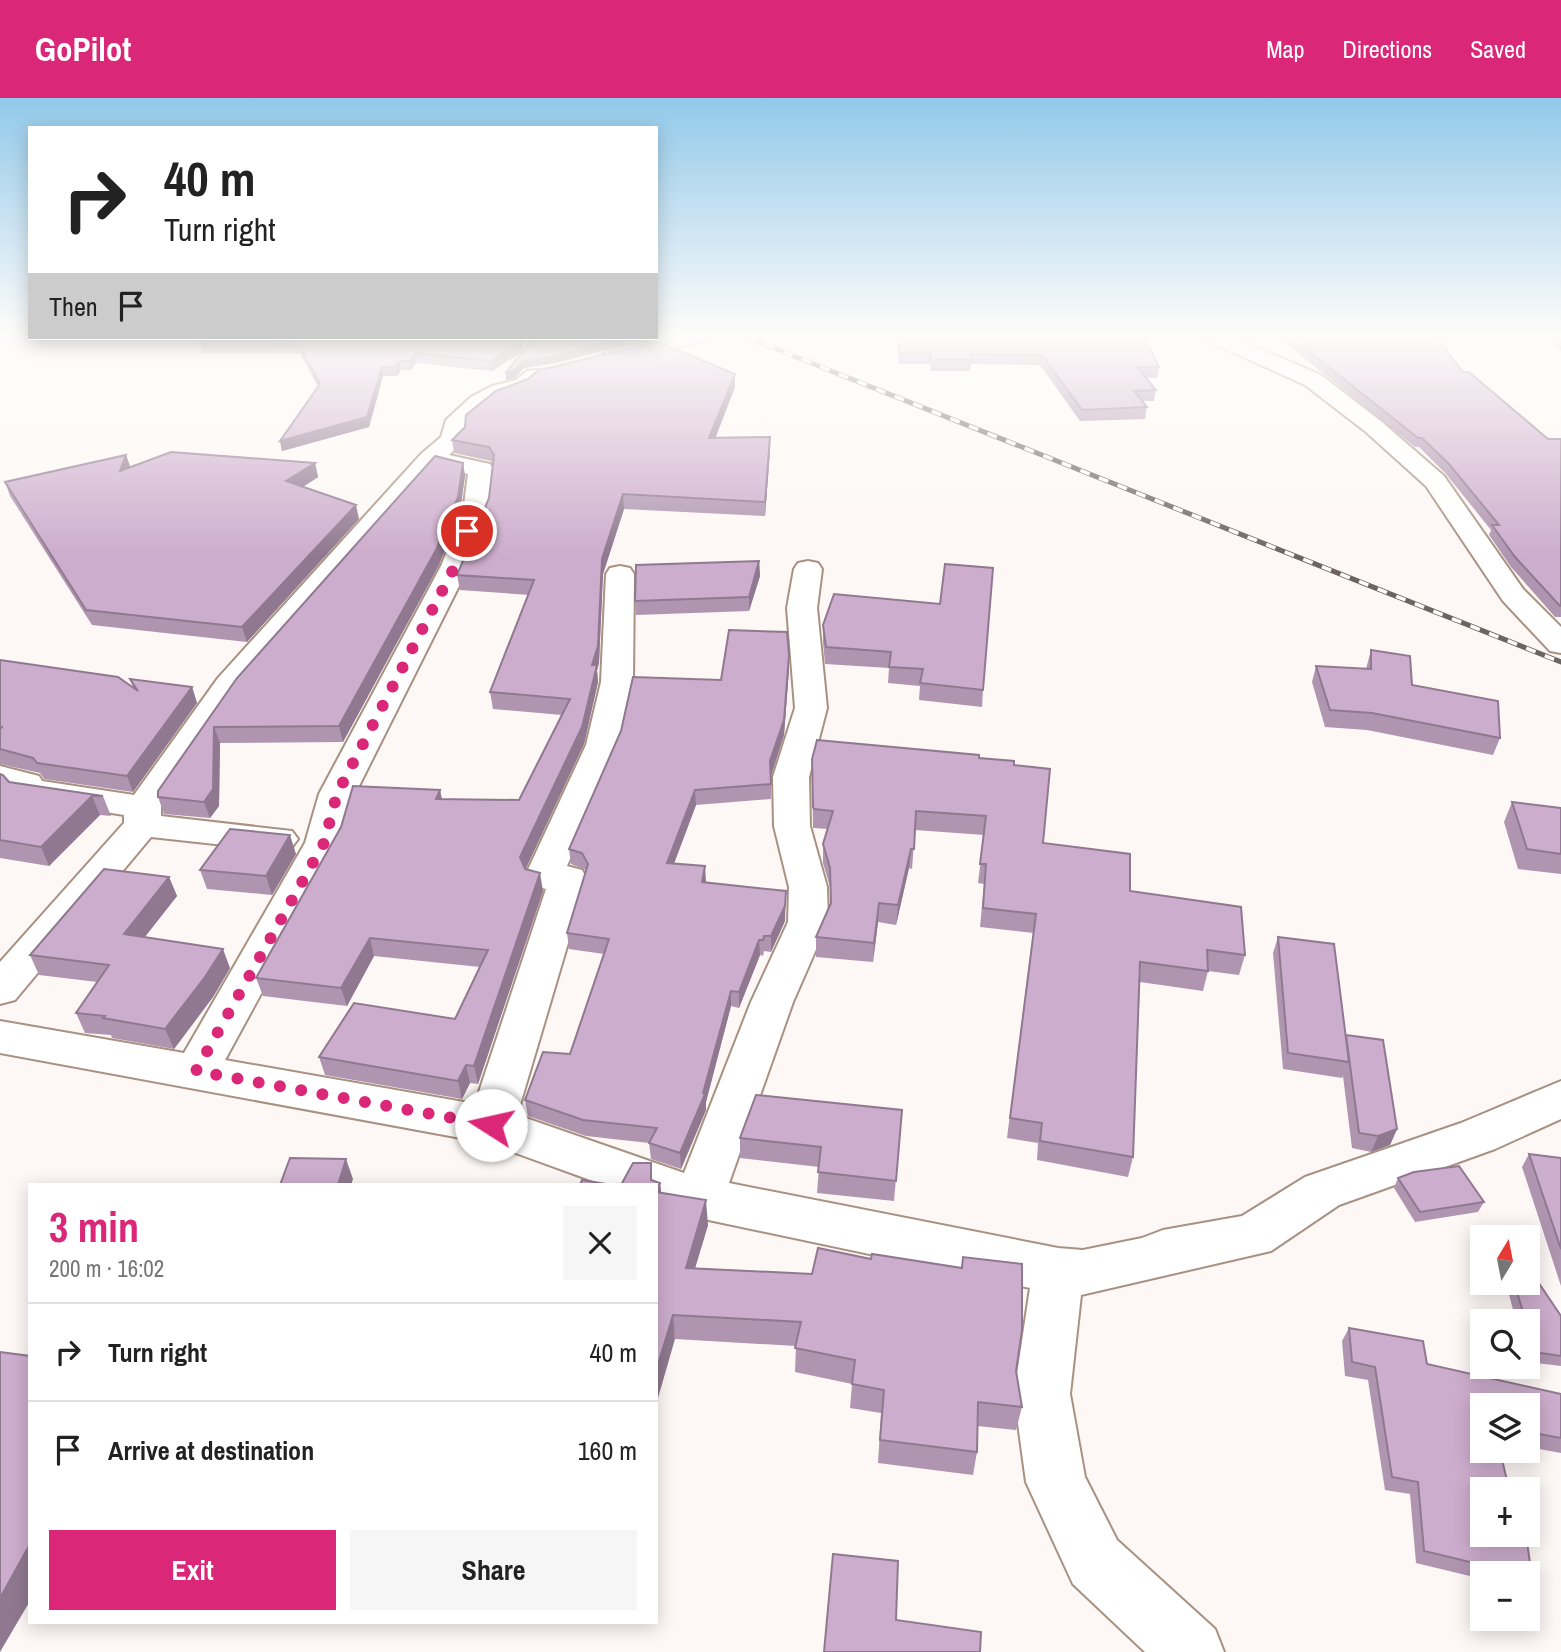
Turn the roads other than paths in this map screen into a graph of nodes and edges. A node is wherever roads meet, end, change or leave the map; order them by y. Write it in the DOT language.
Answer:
graph roads {
  1 [pos="471,410"];
  2 [pos="1351,410"];
  3 [pos="430,459"];
  4 [pos="808,569"];
  5 [pos="620,574"];
  6 [pos="1561,644"];
  7 [pos="0,777"];
  8 [pos="142,816"];
  9 [pos="324,843"];
  10 [pos="0,989"];
  11 [pos="0,1037"];
  12 [pos="196,1071"];
  13 [pos="1561,1099"];
  14 [pos="491,1125"];
  15 [pos="656,1183"];
  16 [pos="658,1184"];
  17 [pos="699,1198"];
  18 [pos="1058,1271"];
  19 [pos="1192,1652"];
  1 -- 3 [label="street"];
  2 -- 6 [label="street"];
  3 -- 8 [label="street"];
  3 -- 9 [label="street"];
  4 -- 17 [label="street"];
  5 -- 14 [label="street"];
  7 -- 8 [label="street"];
  8 -- 9 [label="street"];
  8 -- 10 [label="street"];
  9 -- 12 [label="street"];
  11 -- 12 [label="street"];
  12 -- 14 [label="street"];
  13 -- 18 [label="street"];
  14 -- 15 [label="street"];
  16 -- 17 [label="street"];
  17 -- 18 [label="street"];
  18 -- 19 [label="street"];
}
